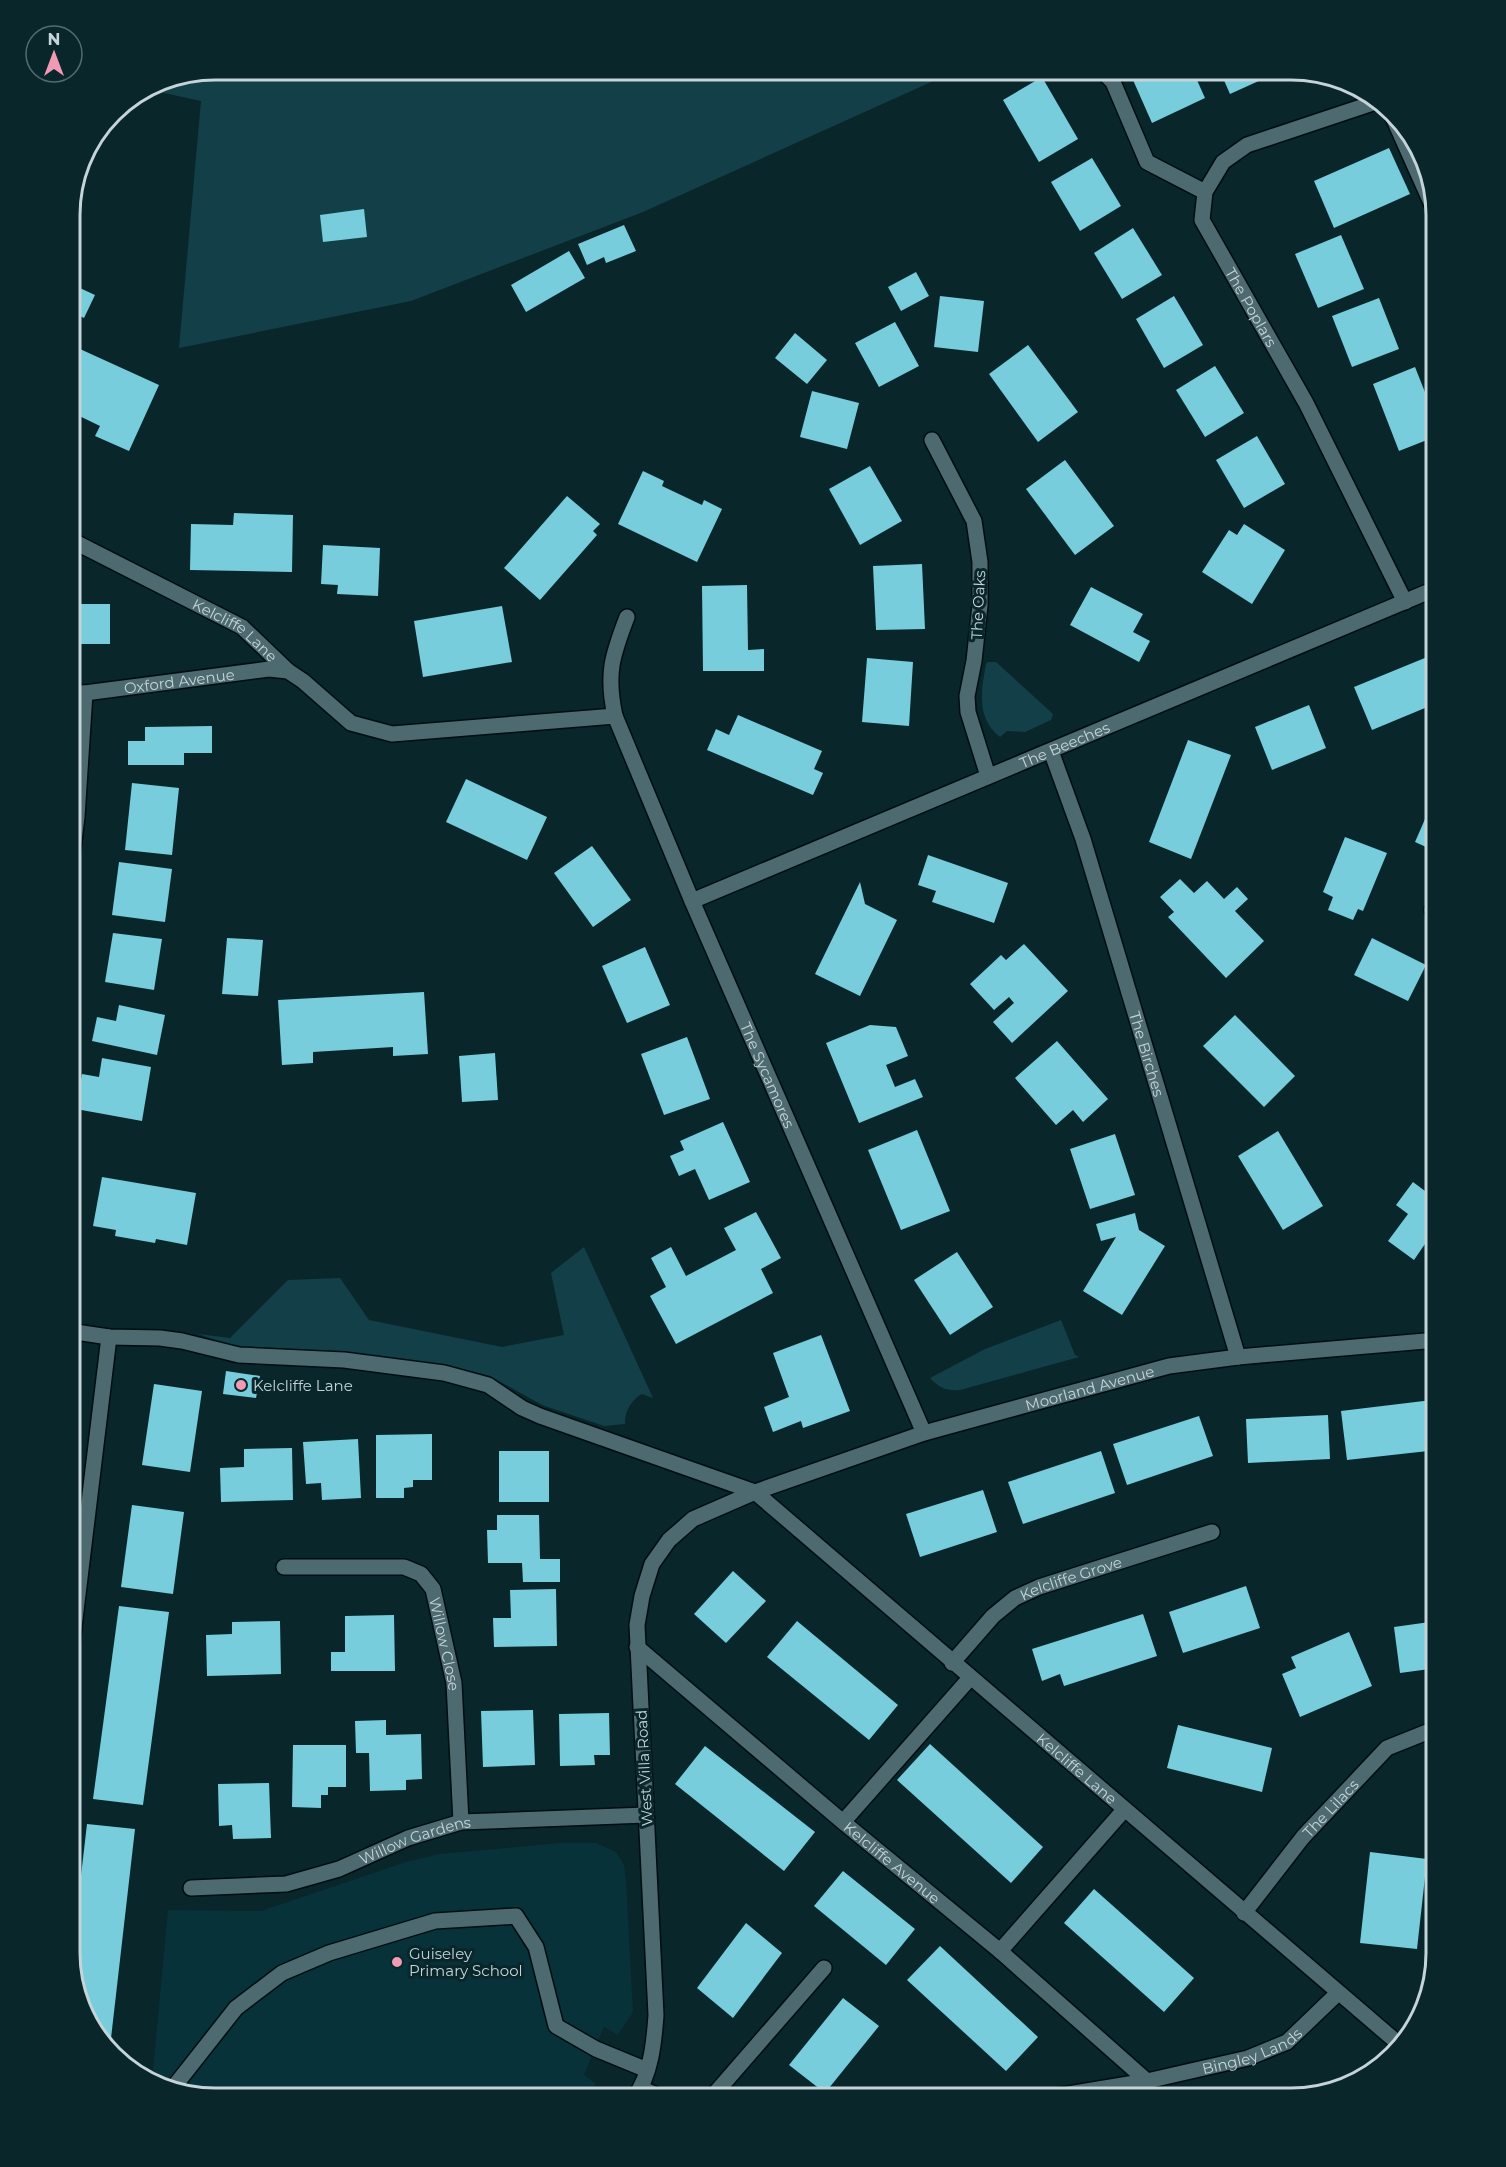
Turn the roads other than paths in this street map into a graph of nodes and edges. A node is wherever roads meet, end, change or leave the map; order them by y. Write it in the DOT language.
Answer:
graph roads {
  1 [pos="1111,80"];
  2 [pos="1370,104"];
  3 [pos="1398,131"];
  4 [pos="1423,186"];
  5 [pos="1206,192"];
  6 [pos="932,440"];
  7 [pos="80,546"];
  8 [pos="1426,593"];
  9 [pos="1406,602"];
  10 [pos="627,617"];
  11 [pos="288,670"];
  12 [pos="80,693"];
  13 [pos="85,693"];
  14 [pos="615,716"];
  15 [pos="1051,751"];
  16 [pos="80,770"];
  17 [pos="988,777"];
  18 [pos="692,901"];
  19 [pos="80,1334"];
  20 [pos="1426,1341"];
  21 [pos="108,1343"];
  22 [pos="1238,1357"];
  23 [pos="924,1433"];
  24 [pos="755,1492"];
  25 [pos="1212,1532"];
  26 [pos="284,1567"];
  27 [pos="80,1577"];
  28 [pos="638,1647"];
  29 [pos="952,1663"];
  30 [pos="970,1678"];
  31 [pos="1426,1732"];
  32 [pos="1124,1810"];
  33 [pos="646,1815"];
  34 [pos="461,1822"];
  35 [pos="843,1822"];
  36 [pos="191,1888"];
  37 [pos="1244,1913"];
  38 [pos="1000,1952"];
  39 [pos="824,1968"];
  40 [pos="1338,1993"];
  41 [pos="1394,2040"];
  42 [pos="647,2070"];
  43 [pos="1147,2080"];
  44 [pos="177,2082"];
  45 [pos="640,2087"];
  46 [pos="720,2087"];
  47 [pos="1102,2088"];
  1 -- 5 [label="street"];
  2 -- 5 [label="street, The Poplars"];
  3 -- 4 [label="street"];
  5 -- 9 [label="street, The Poplars"];
  6 -- 17 [label="street, The Oaks"];
  7 -- 11 [label="street, Kelcliffe Lane"];
  8 -- 9 [label="street, The Beeches"];
  9 -- 15 [label="street, The Beeches"];
  10 -- 14 [label="street, The Sycamores"];
  11 -- 13 [label="street, Oxford Avenue"];
  11 -- 14 [label="street, Kelcliffe Lane"];
  12 -- 13 [label="street, Oxford Avenue"];
  13 -- 16 [label="street"];
  14 -- 18 [label="street, The Sycamores"];
  15 -- 17 [label="street, The Beeches"];
  15 -- 22 [label="street, The Birches"];
  17 -- 18 [label="street, The Beeches"];
  18 -- 23 [label="street, The Sycamores"];
  19 -- 21 [label="street"];
  20 -- 22 [label="street, Moorland Avenue"];
  21 -- 24 [label="street"];
  21 -- 27 [label="street"];
  22 -- 23 [label="street, Moorland Avenue"];
  23 -- 24 [label="street, Moorland Avenue"];
  24 -- 28 [label="street, West Villa Road"];
  24 -- 29 [label="street, Kelcliffe Lane"];
  25 -- 29 [label="street, Kelcliffe Grove"];
  26 -- 34 [label="street, Willow Close"];
  28 -- 33 [label="street, West Villa Road"];
  28 -- 35 [label="street, Kelcliffe Avenue"];
  29 -- 30 [label="street, Kelcliffe Lane"];
  30 -- 32 [label="street, Kelcliffe Lane"];
  30 -- 35 [label="street"];
  31 -- 37 [label="street, The Lilacs"];
  32 -- 37 [label="street, Kelcliffe Lane"];
  32 -- 38 [label="street"];
  33 -- 34 [label="street, Willow Gardens"];
  33 -- 42 [label="street, West Villa Road"];
  34 -- 36 [label="street, Willow Gardens"];
  35 -- 38 [label="street, Kelcliffe Avenue"];
  37 -- 40 [label="street, Kelcliffe Lane"];
  38 -- 43 [label="street, Kelcliffe Avenue"];
  39 -- 46 [label="street"];
  40 -- 41 [label="street, Kelcliffe Lane"];
  40 -- 43 [label="street, Bingley Lands"];
  42 -- 44 [label="street"];
  42 -- 45 [label="street, West Villa Road"];
  43 -- 47 [label="street, Bingley Lands"];
}
